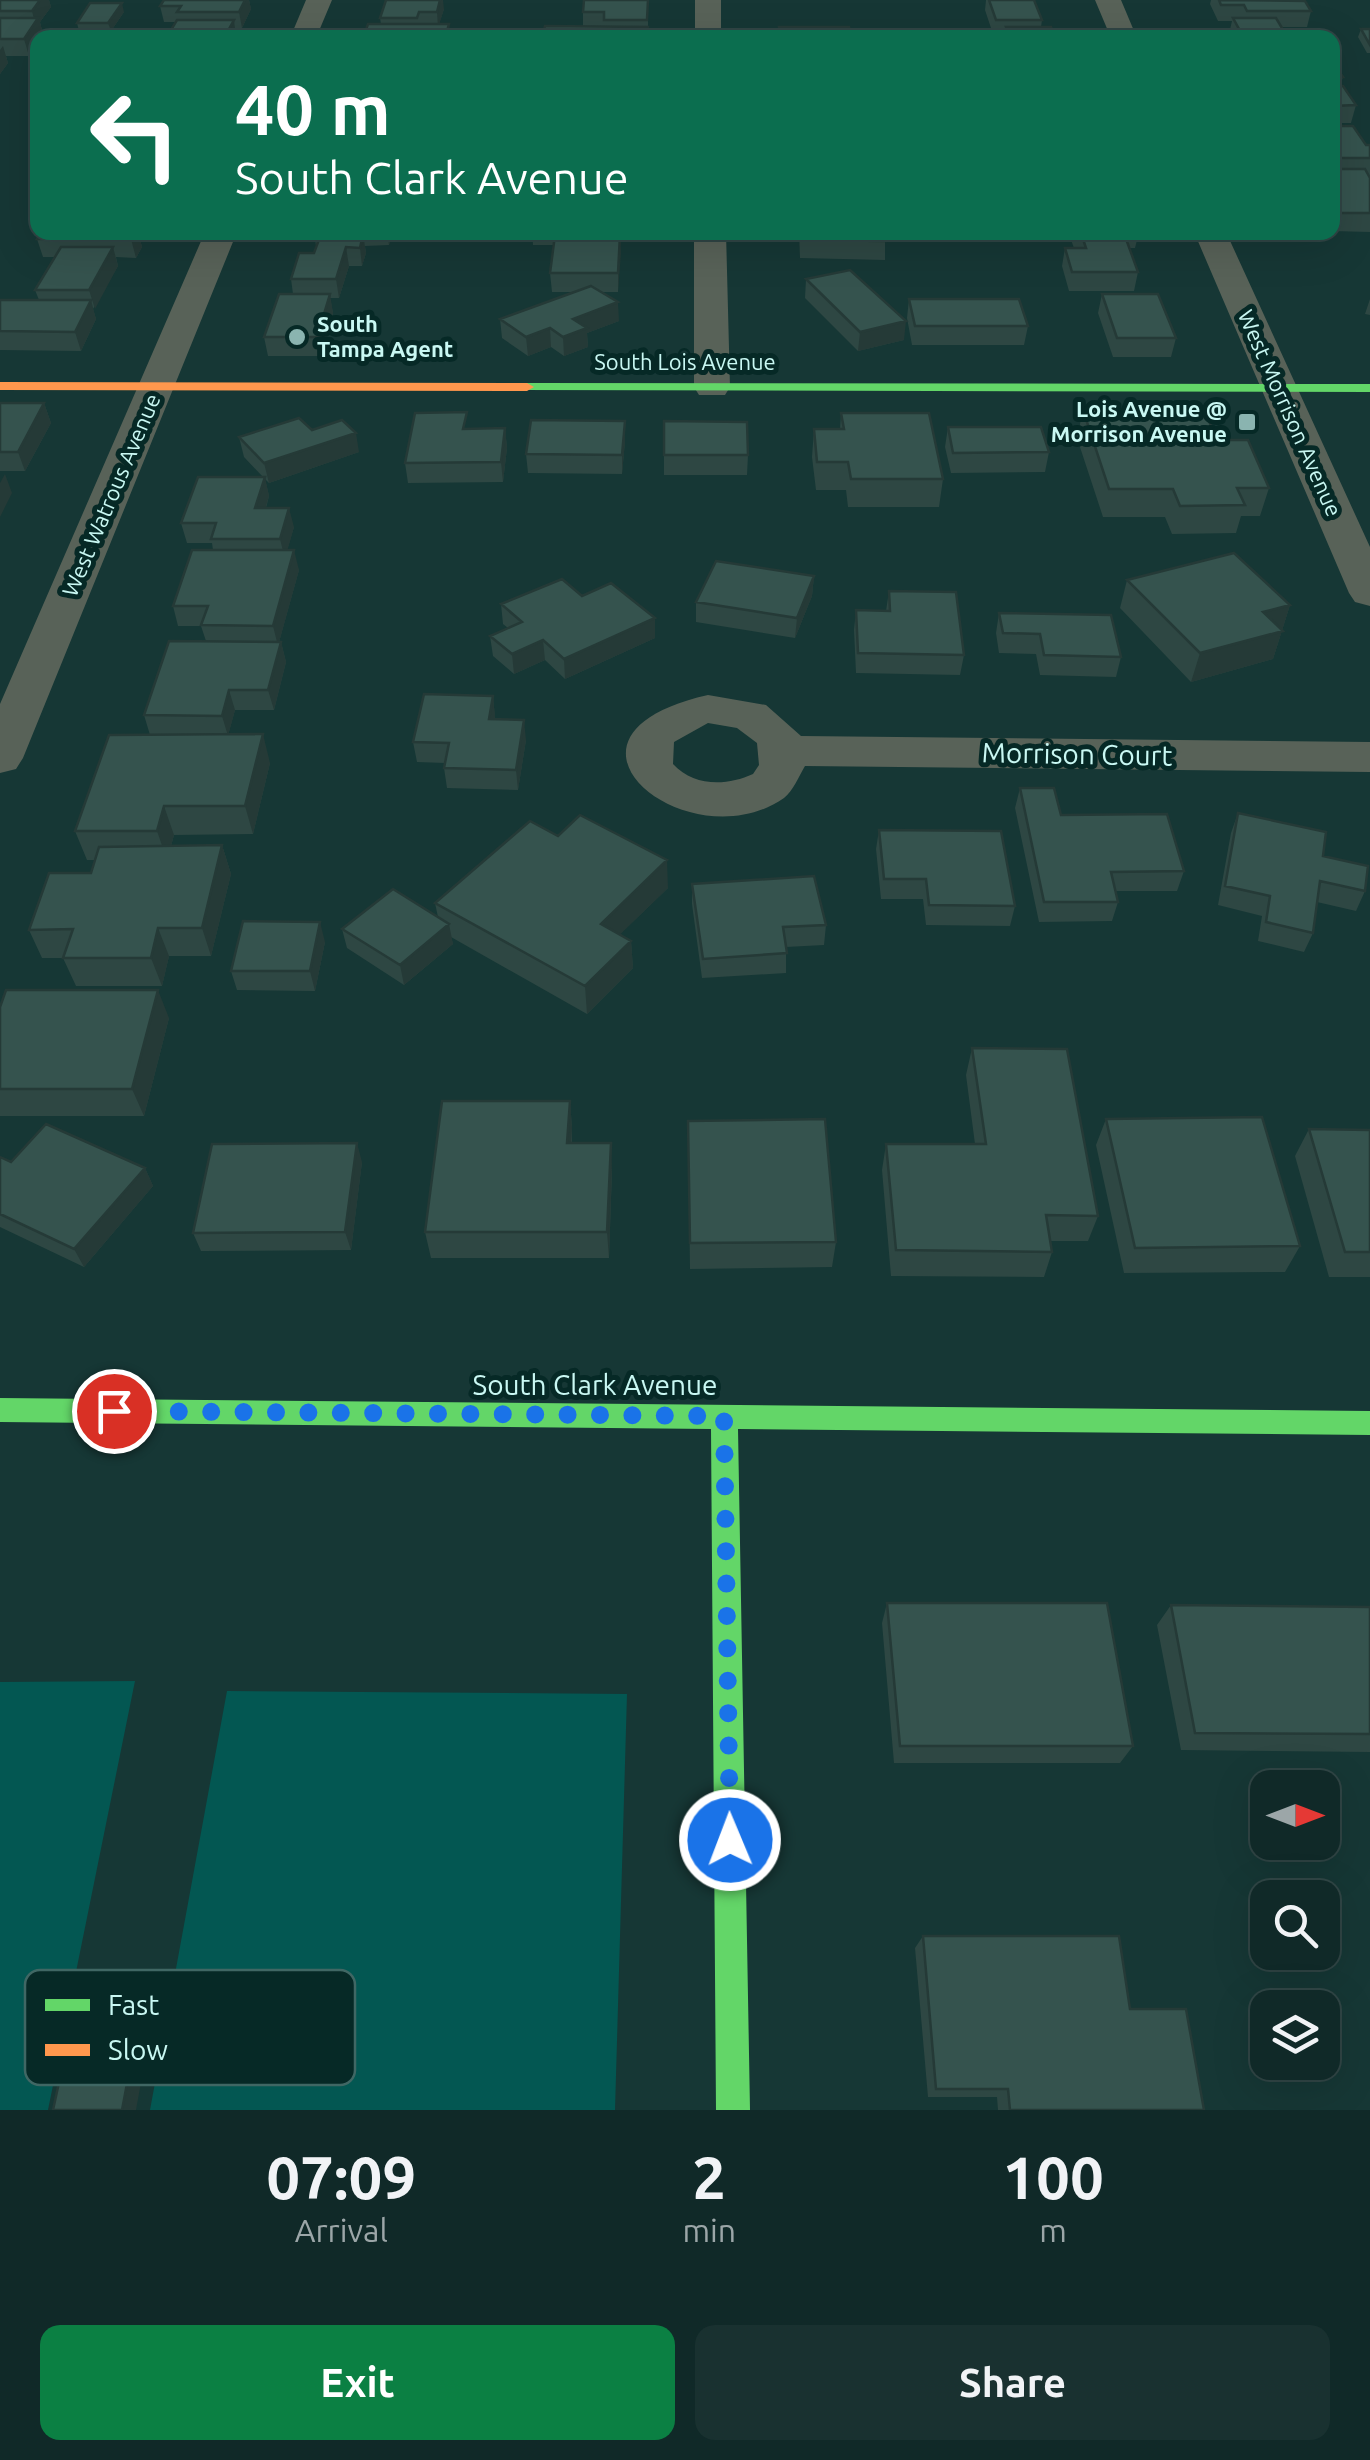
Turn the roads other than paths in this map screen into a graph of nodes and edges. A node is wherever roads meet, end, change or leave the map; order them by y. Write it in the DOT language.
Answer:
graph roads {
  1 [pos="319,0"];
  2 [pos="708,0"];
  3 [pos="1108,0"];
  4 [pos="306,30"];
  5 [pos="708,30"];
  6 [pos="1121,30"];
  7 [pos="218,240"];
  8 [pos="710,240"];
  9 [pos="1214,240"];
  10 [pos="0,386"];
  11 [pos="156,386"];
  12 [pos="712,387"];
  13 [pos="1279,388"];
  14 [pos="1370,388"];
  15 [pos="1370,593"];
  16 [pos="785,751"];
  17 [pos="1370,757"];
  18 [pos="0,758"];
  19 [pos="0,1410"];
  20 [pos="724,1416"];
  21 [pos="1370,1422"];
  22 [pos="733,2110"];
  1 -- 4 [label="street"];
  2 -- 5 [label="street"];
  3 -- 6 [label="street"];
  7 -- 11 [label="street, West Watrous Avenue"];
  8 -- 12 [label="street"];
  9 -- 13 [label="street, West Morrison Avenue"];
  10 -- 11 [label="street, South Lois Avenue"];
  11 -- 12 [label="street, South Lois Avenue"];
  11 -- 18 [label="street, West Watrous Avenue"];
  12 -- 13 [label="street, South Lois Avenue"];
  13 -- 14 [label="street, South Lois Avenue"];
  13 -- 15 [label="street, West Morrison Avenue"];
  16 -- 17 [label="street, Morrison Court"];
  19 -- 20 [label="street, South Clark Avenue"];
  20 -- 21 [label="street, South Clark Avenue"];
  20 -- 22 [label="street"];
}
